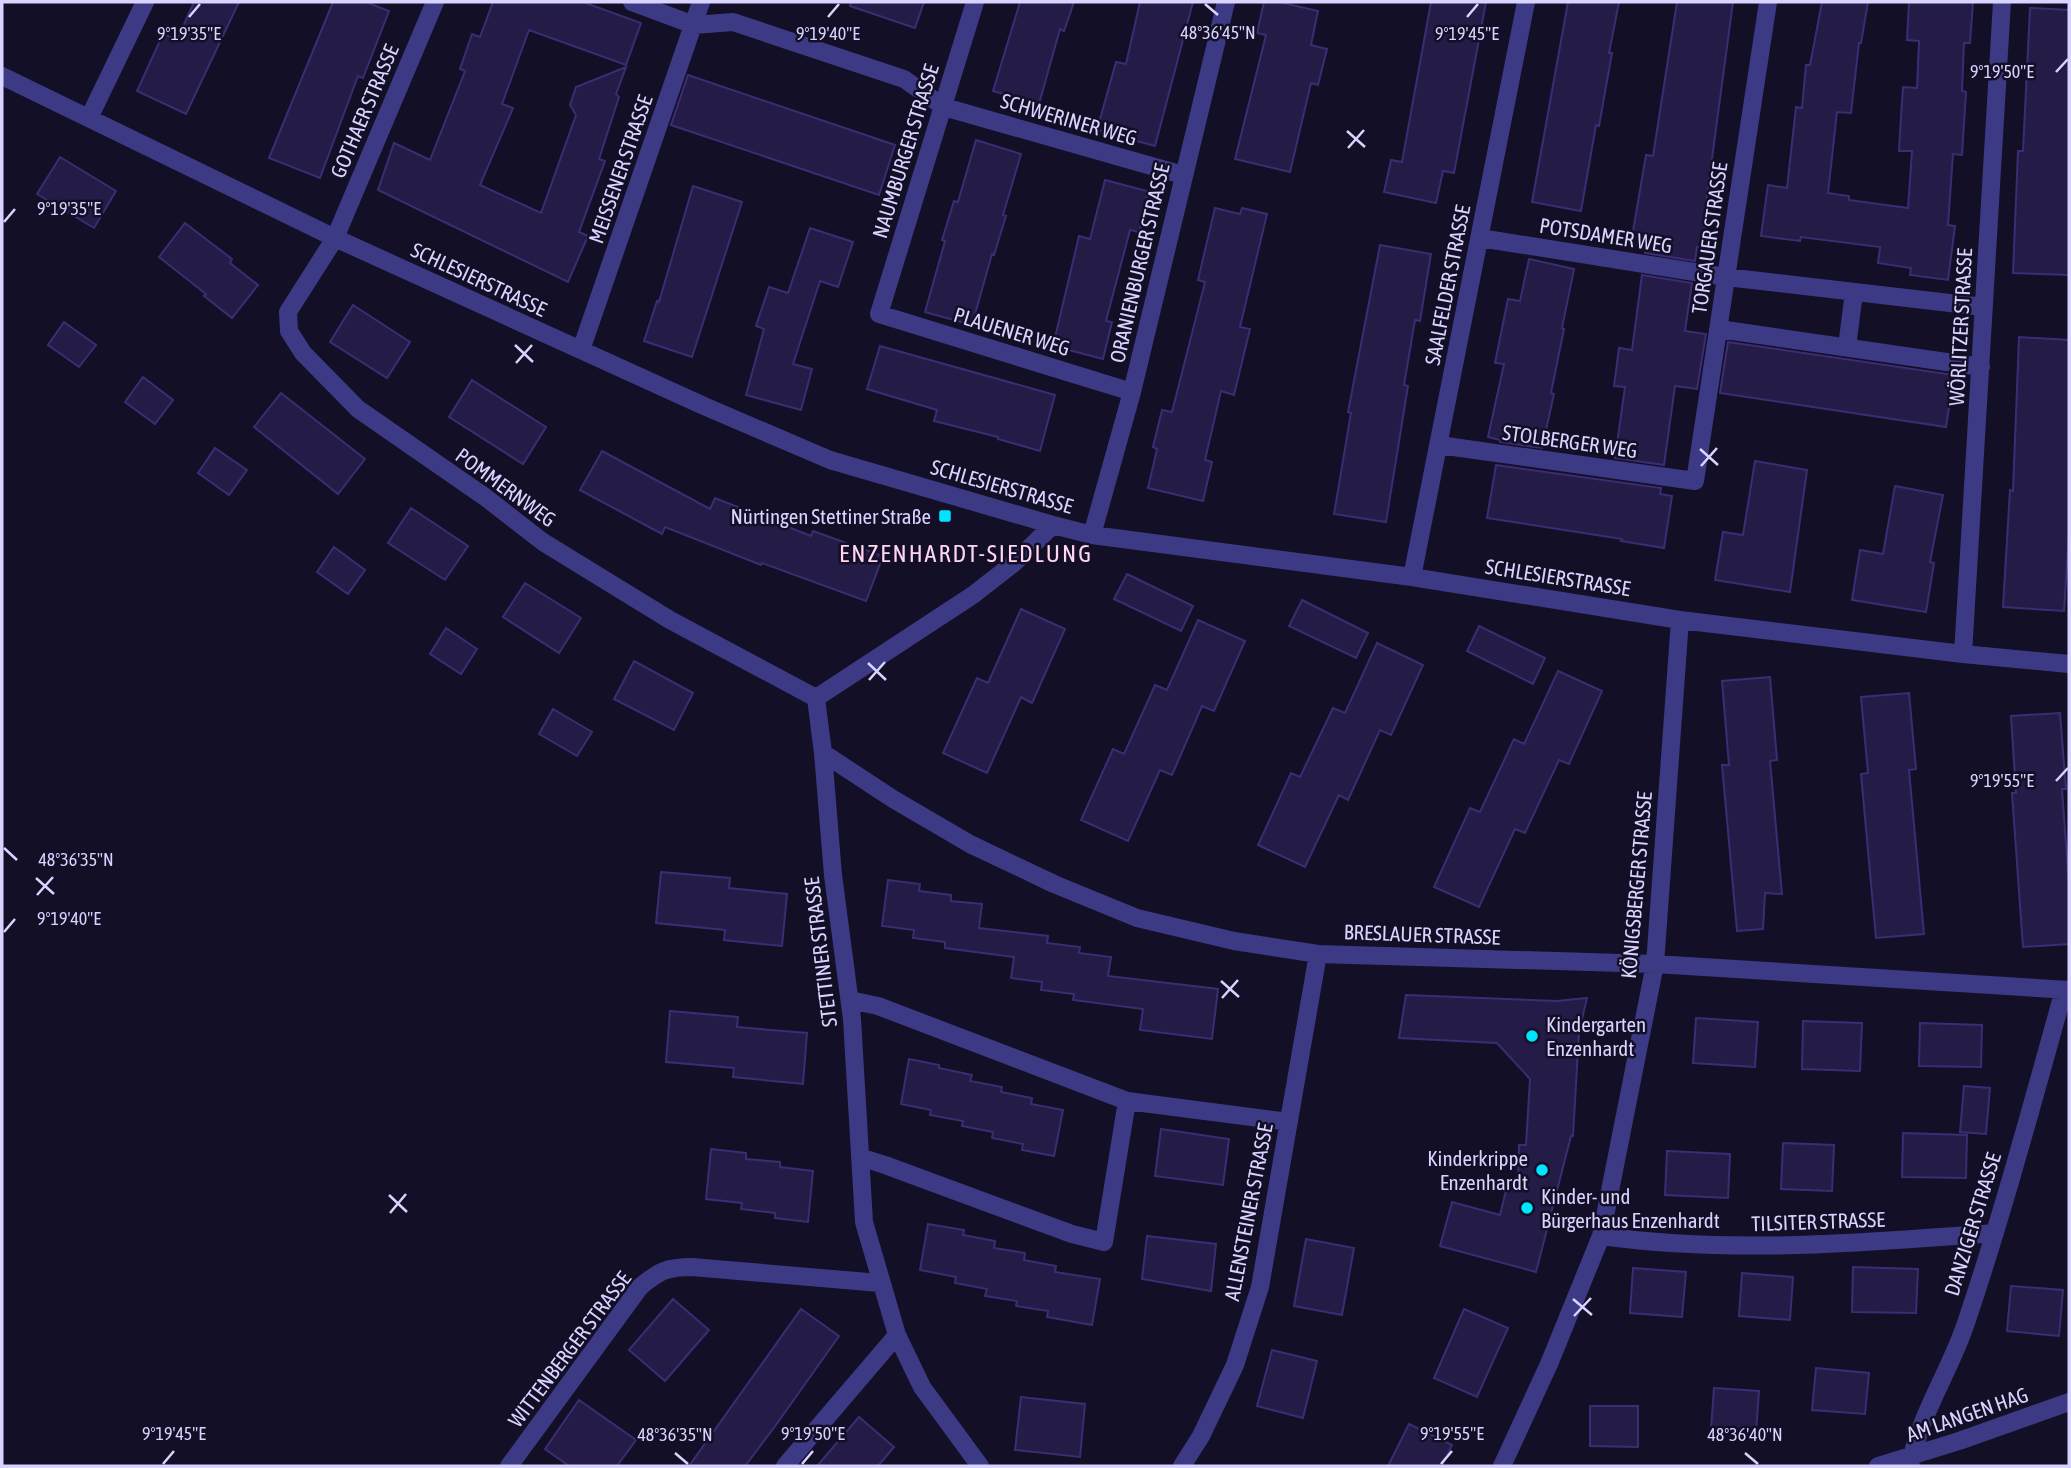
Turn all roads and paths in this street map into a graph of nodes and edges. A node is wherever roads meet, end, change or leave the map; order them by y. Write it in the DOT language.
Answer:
graph roads {
  1 [pos="145,2"];
  2 [pos="435,2"];
  3 [pos="632,2"];
  4 [pos="701,2"];
  5 [pos="975,2"];
  6 [pos="1226,2"];
  7 [pos="1526,2"];
  8 [pos="1768,2"];
  9 [pos="2001,2"];
  10 [pos="694,25"];
  11 [pos="2,76"];
  12 [pos="944,107"];
  13 [pos="89,118"];
  14 [pos="1183,175"];
  15 [pos="335,238"];
  16 [pos="1480,238"];
  17 [pos="1726,277"];
  18 [pos="1854,292"];
  19 [pos="1984,307"];
  20 [pos="878,314"];
  21 [pos="1719,329"];
  22 [pos="1847,347"];
  23 [pos="581,351"];
  24 [pos="1981,367"];
  25 [pos="1132,392"];
  26 [pos="1439,446"];
  27 [pos="1695,481"];
  28 [pos="1053,526"];
  29 [pos="1092,535"];
  30 [pos="1412,577"];
  31 [pos="1680,620"];
  32 [pos="1963,654"];
  33 [pos="2069,664"];
  34 [pos="816,698"];
  35 [pos="823,753"];
  36 [pos="1318,954"];
  37 [pos="1655,964"];
  38 [pos="2067,990"];
  39 [pos="850,1000"];
  40 [pos="1127,1101"];
  41 [pos="1289,1122"];
  42 [pos="859,1157"];
  43 [pos="1995,1233"];
  44 [pos="1601,1236"];
  45 [pos="880,1283"];
  46 [pos="897,1335"];
  47 [pos="2069,1402"];
  48 [pos="1911,1462"];
  49 [pos="509,1466"];
  50 [pos="785,1466"];
  51 [pos="980,1466"];
  52 [pos="1182,1466"];
  53 [pos="1502,1466"];
  54 [pos="1878,1466"];
  1 -- 13 [label="street"];
  2 -- 15 [label="street, GOTHAER STRASSE"];
  3 -- 10 [label="street"];
  4 -- 10 [label="street, MEISSENER STRASSE"];
  5 -- 12 [label="street, NAUMBURGER STRASSE"];
  6 -- 14 [label="street, ORANIENBURGER STRASSE"];
  7 -- 16 [label="street, SAALFELDER STRASSE"];
  8 -- 17 [label="street, TORGAUER STRASSE"];
  9 -- 19 [label="street, WÖRLITZER STRASSE"];
  10 -- 12 [label="street, SCHWERINER WEG"];
  10 -- 23 [label="street, MEISSENER STRASSE"];
  11 -- 13 [label="street, SCHLESIERSTRASSE"];
  12 -- 14 [label="street, SCHWERINER WEG"];
  12 -- 20 [label="street, NAUMBURGER STRASSE"];
  13 -- 15 [label="street, SCHLESIERSTRASSE"];
  14 -- 25 [label="street, ORANIENBURGER STRASSE"];
  15 -- 23 [label="street, SCHLESIERSTRASSE"];
  15 -- 34 [label="street, POMMERNWEG"];
  16 -- 17 [label="street, POTSDAMER WEG"];
  16 -- 26 [label="street, SAALFELDER STRASSE"];
  17 -- 18 [label="street, POTSDAMER WEG"];
  17 -- 21 [label="street, TORGAUER STRASSE"];
  18 -- 19 [label="street, POTSDAMER WEG"];
  18 -- 22 [label="street"];
  19 -- 24 [label="street, WÖRLITZER STRASSE"];
  20 -- 25 [label="street, PLAUENER WEG"];
  21 -- 22 [label="street"];
  21 -- 27 [label="street, TORGAUER STRASSE"];
  22 -- 24 [label="street"];
  23 -- 28 [label="street, SCHLESIERSTRASSE"];
  24 -- 32 [label="street, WÖRLITZER STRASSE"];
  25 -- 29 [label="street, ORANIENBURGER STRASSE"];
  26 -- 27 [label="street, STOLBERGER WEG"];
  26 -- 30 [label="street, SAALFELDER STRASSE"];
  28 -- 29 [label="street, SCHLESIERSTRASSE"];
  28 -- 34 [label="street"];
  29 -- 30 [label="street, SCHLESIERSTRASSE"];
  30 -- 31 [label="street, SCHLESIERSTRASSE"];
  31 -- 32 [label="street, SCHLESIERSTRASSE"];
  31 -- 37 [label="street, KÖNIGSBERGER STRASSE"];
  32 -- 33 [label="street, SCHLESIERSTRASSE"];
  34 -- 35 [label="street, STETTINER STRASSE"];
  35 -- 36 [label="street, BRESLAUER STRASSE"];
  35 -- 39 [label="street, STETTINER STRASSE"];
  36 -- 37 [label="street, BRESLAUER STRASSE"];
  36 -- 41 [label="street, ALLENSTEINER STRASSE"];
  37 -- 38 [label="street, BRESLAUER STRASSE"];
  37 -- 44 [label="street, KÖNIGSBERGER STRASSE"];
  38 -- 43 [label="street, DANZIGER STRASSE"];
  39 -- 40 [label="street"];
  39 -- 42 [label="street, STETTINER STRASSE"];
  40 -- 41 [label="street"];
  40 -- 42 [label="street"];
  41 -- 52 [label="street, ALLENSTEINER STRASSE"];
  42 -- 45 [label="street, STETTINER STRASSE"];
  43 -- 44 [label="street, TILSITER STRASSE"];
  43 -- 48 [label="street, DANZIGER STRASSE"];
  44 -- 53 [label="street, KÖNIGSBERGER STRASSE"];
  45 -- 46 [label="street, STETTINER STRASSE"];
  45 -- 49 [label="street, WITTENBERGER STRASSE"];
  46 -- 50 [label="street"];
  46 -- 51 [label="street, STETTINER STRASSE"];
  47 -- 48 [label="street, AM LANGEN HAG"];
  48 -- 54 [label="street, AM LANGEN HAG"];
}
